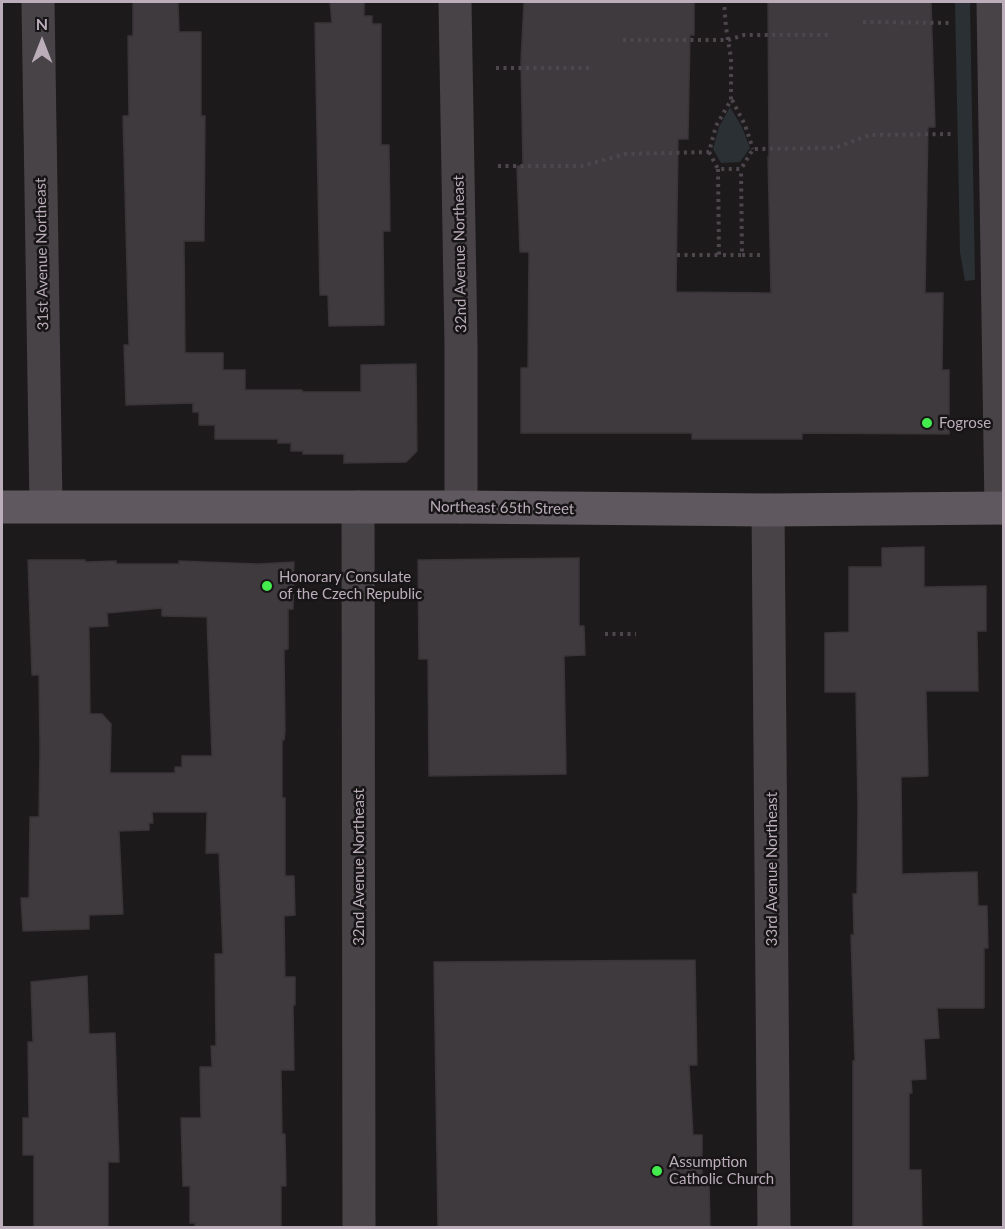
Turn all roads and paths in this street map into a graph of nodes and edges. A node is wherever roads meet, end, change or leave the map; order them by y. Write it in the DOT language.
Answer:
graph roads {
  1 [pos="38,2"];
  2 [pos="455,2"];
  3 [pos="724,2"];
  4 [pos="993,2"];
  5 [pos="863,22"];
  6 [pos="950,23"];
  7 [pos="831,35"];
  8 [pos="623,40"];
  9 [pos="728,40"];
  10 [pos="496,68"];
  11 [pos="589,68"];
  12 [pos="731,100"];
  13 [pos="953,134"];
  14 [pos="753,149"];
  15 [pos="709,152"];
  16 [pos="498,166"];
  17 [pos="718,169"];
  18 [pos="741,169"];
  19 [pos="677,255"];
  20 [pos="719,255"];
  21 [pos="742,255"];
  22 [pos="762,255"];
  23 [pos="46,506"];
  24 [pos="2,507"];
  25 [pos="358,507"];
  26 [pos="461,507"];
  27 [pos="1002,508"];
  28 [pos="768,510"];
  29 [pos="605,634"];
  30 [pos="636,634"];
  31 [pos="359,1227"];
  32 [pos="774,1227"];
  1 -- 23 [label="street, 31st Avenue Northeast"];
  2 -- 26 [label="street, 32nd Avenue Northeast"];
  3 -- 9 [label="path"];
  4 -- 27 [label="street"];
  5 -- 6 [label="path"];
  7 -- 9 [label="path"];
  8 -- 9 [label="path"];
  9 -- 12 [label="path"];
  10 -- 11 [label="path"];
  12 -- 14 [label="path"];
  12 -- 15 [label="path"];
  13 -- 14 [label="path"];
  14 -- 18 [label="path"];
  15 -- 16 [label="path"];
  15 -- 17 [label="path"];
  17 -- 18 [label="path"];
  17 -- 20 [label="path"];
  18 -- 21 [label="path"];
  19 -- 20 [label="path"];
  20 -- 21 [label="path"];
  21 -- 22 [label="path"];
  23 -- 24 [label="main road, Northeast 65th Street"];
  23 -- 25 [label="main road, Northeast 65th Street"];
  25 -- 26 [label="main road, Northeast 65th Street"];
  25 -- 31 [label="street, 32nd Avenue Northeast"];
  26 -- 28 [label="main road, Northeast 65th Street"];
  27 -- 28 [label="main road, Northeast 65th Street"];
  28 -- 32 [label="street, 33rd Avenue Northeast"];
  29 -- 30 [label="path"];
}
